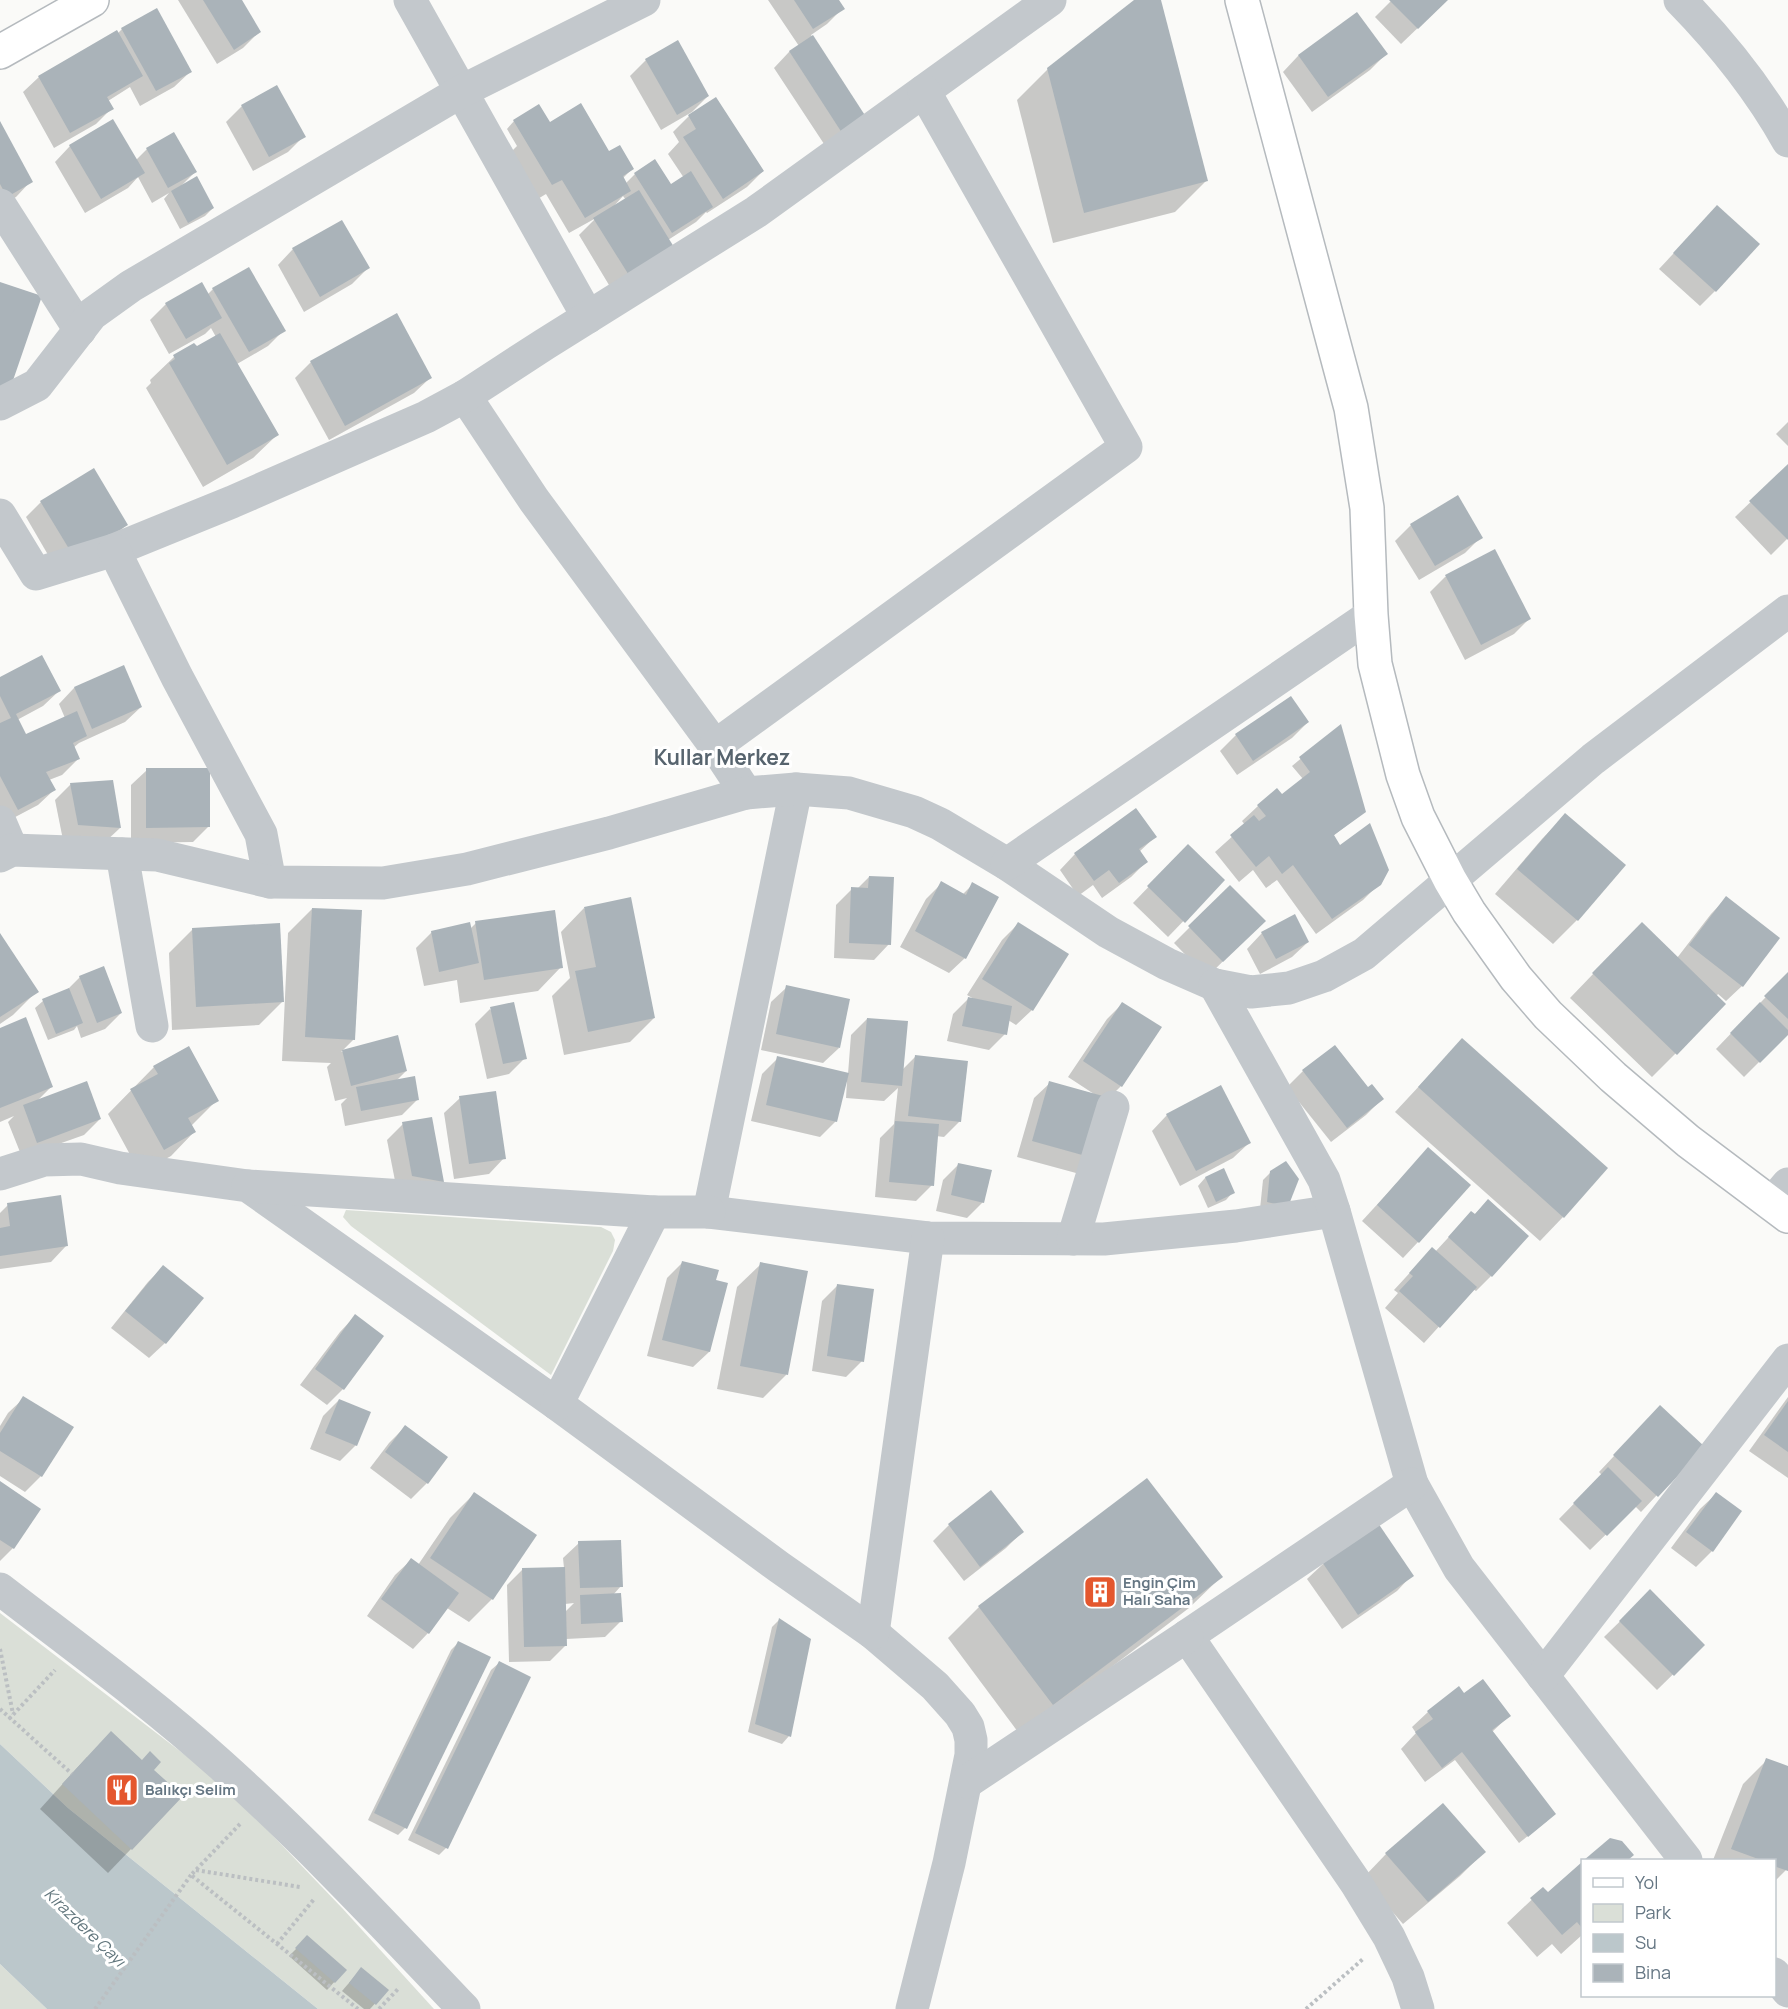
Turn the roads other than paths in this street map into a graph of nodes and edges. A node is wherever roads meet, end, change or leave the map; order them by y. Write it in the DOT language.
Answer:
graph roads {
  1 [pos="92,0"];
  2 [pos="410,0"];
  3 [pos="644,0"];
  4 [pos="1050,0"];
  5 [pos="1242,0"];
  6 [pos="1680,0"];
  7 [pos="0,52"];
  8 [pos="462,91"];
  9 [pos="924,91"];
  10 [pos="1788,141"];
  11 [pos="0,205"];
  12 [pos="588,317"];
  13 [pos="80,330"];
  14 [pos="465,396"];
  15 [pos="0,404"];
  16 [pos="0,515"];
  17 [pos="114,550"];
  18 [pos="1788,611"];
  19 [pos="1371,615"];
  20 [pos="715,746"];
  21 [pos="796,789"];
  22 [pos="746,793"];
  23 [pos="4,843"];
  24 [pos="122,854"];
  25 [pos="1007,864"];
  26 [pos="1450,880"];
  27 [pos="270,882"];
  28 [pos="1215,985"];
  29 [pos="152,1026"];
  30 [pos="1113,1107"];
  31 [pos="0,1174"];
  32 [pos="248,1186"];
  33 [pos="1782,1201"];
  34 [pos="1334,1211"];
  35 [pos="654,1212"];
  36 [pos="709,1212"];
  37 [pos="928,1238"];
  38 [pos="1073,1239"];
  39 [pos="1788,1360"];
  40 [pos="557,1404"];
  41 [pos="1412,1484"];
  42 [pos="0,1589"];
  43 [pos="873,1633"];
  44 [pos="1187,1636"];
  45 [pos="1543,1676"];
  46 [pos="967,1782"];
  47 [pos="1685,1859"];
  48 [pos="1776,1976"];
  49 [pos="1788,1991"];
  50 [pos="464,2009"];
  51 [pos="912,2009"];
  52 [pos="1418,2009"];
  1 -- 7 [label="main road"];
  2 -- 8 [label="street"];
  3 -- 8 [label="street"];
  4 -- 9 [label="street"];
  5 -- 19 [label="main road"];
  6 -- 10 [label="street"];
  8 -- 12 [label="street"];
  8 -- 13 [label="street"];
  9 -- 12 [label="street"];
  9 -- 20 [label="street"];
  11 -- 13 [label="street"];
  12 -- 14 [label="street"];
  13 -- 15 [label="street"];
  14 -- 17 [label="street"];
  14 -- 20 [label="street"];
  16 -- 17 [label="street"];
  17 -- 27 [label="street"];
  18 -- 26 [label="street"];
  19 -- 25 [label="street"];
  19 -- 26 [label="main road"];
  20 -- 22 [label="street"];
  21 -- 22 [label="street"];
  21 -- 25 [label="street"];
  21 -- 36 [label="street"];
  22 -- 27 [label="street"];
  23 -- 24 [label="street"];
  24 -- 27 [label="street"];
  24 -- 29 [label="street"];
  25 -- 28 [label="street"];
  26 -- 28 [label="street"];
  26 -- 33 [label="main road"];
  28 -- 34 [label="street"];
  30 -- 38 [label="street"];
  31 -- 32 [label="street"];
  32 -- 35 [label="street"];
  32 -- 40 [label="street"];
  34 -- 38 [label="street"];
  34 -- 41 [label="street"];
  35 -- 36 [label="street"];
  35 -- 40 [label="street"];
  36 -- 37 [label="street"];
  37 -- 38 [label="street"];
  37 -- 43 [label="street"];
  39 -- 45 [label="street"];
  40 -- 43 [label="street"];
  41 -- 44 [label="street"];
  41 -- 45 [label="street"];
  42 -- 50 [label="street"];
  43 -- 46 [label="street"];
  44 -- 46 [label="street"];
  44 -- 52 [label="street"];
  45 -- 47 [label="street"];
  46 -- 51 [label="street"];
  48 -- 49 [label="street"];
}
